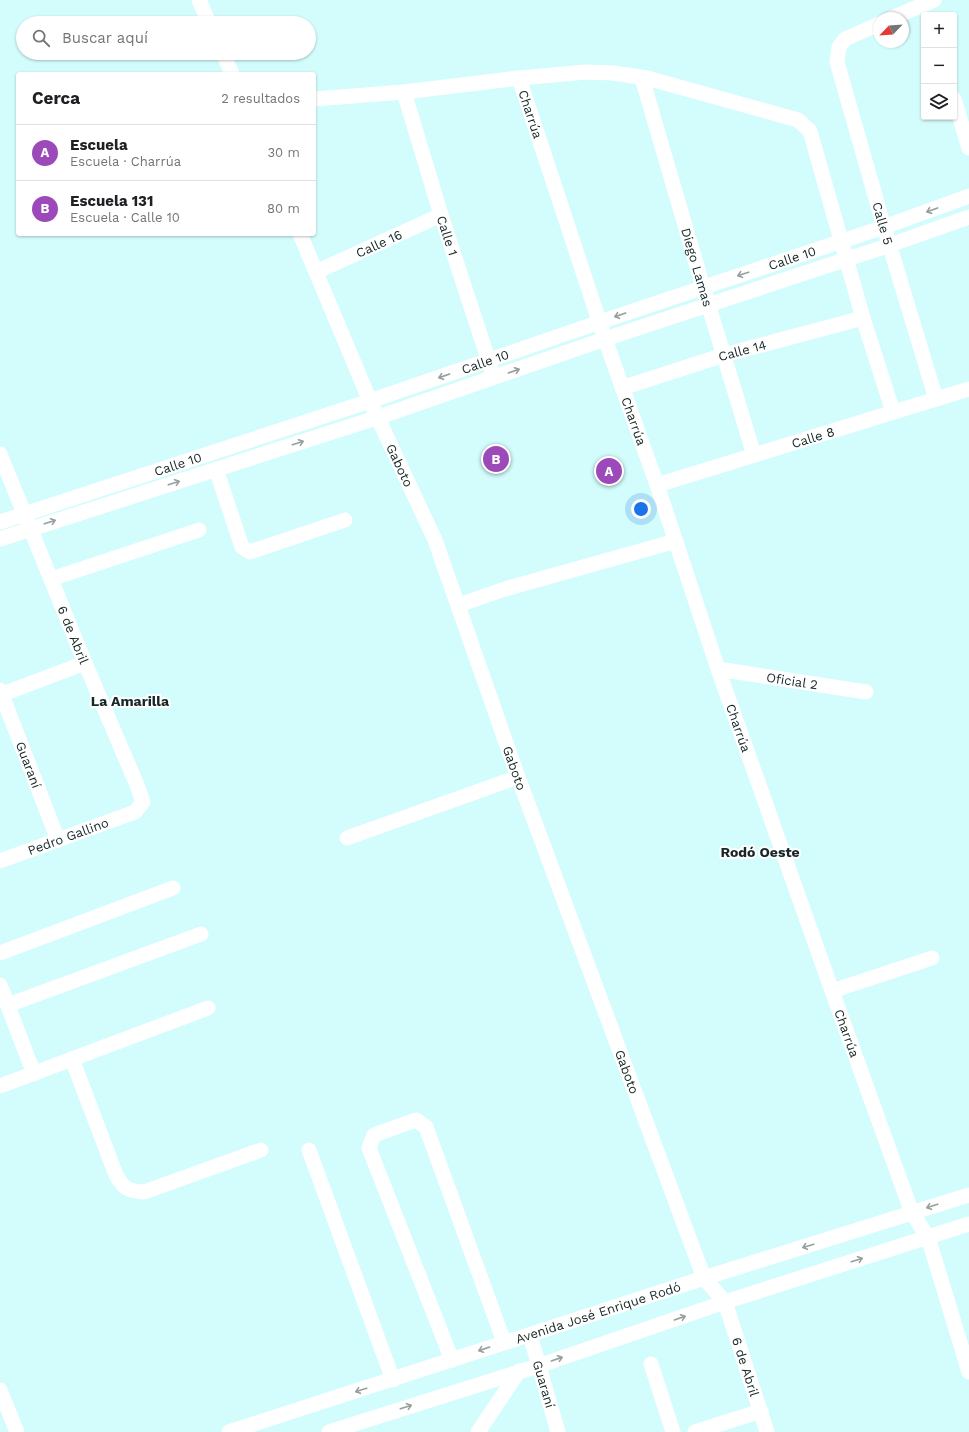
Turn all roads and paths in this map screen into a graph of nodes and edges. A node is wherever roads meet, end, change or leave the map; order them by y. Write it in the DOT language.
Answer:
graph roads {
  1 [pos="199,0"];
  2 [pos="929,6"];
  3 [pos="909,12"];
  4 [pos="206,16"];
  5 [pos="873,27"];
  6 [pos="225,60"];
  7 [pos="231,72"];
  8 [pos="519,78"];
  9 [pos="642,78"];
  10 [pos="404,92"];
  11 [pos="316,99"];
  12 [pos="957,109"];
  13 [pos="969,148"];
  14 [pos="969,196"];
  15 [pos="441,215"];
  16 [pos="969,217"];
  17 [pos="884,227"];
  18 [pos="301,236"];
  19 [pos="841,242"];
  20 [pos="890,245"];
  21 [pos="847,260"];
  22 [pos="316,272"];
  23 [pos="703,287"];
  24 [pos="709,305"];
  25 [pos="863,318"];
  26 [pos="600,322"];
  27 [pos="605,339"];
  28 [pos="724,355"];
  29 [pos="488,361"];
  30 [pos="494,378"];
  31 [pos="622,388"];
  32 [pos="969,389"];
  33 [pos="936,399"];
  34 [pos="370,401"];
  35 [pos="892,412"];
  36 [pos="379,417"];
  37 [pos="0,454"];
  38 [pos="754,455"];
  39 [pos="216,469"];
  40 [pos="657,485"];
  41 [pos="24,514"];
  42 [pos="345,520"];
  43 [pos="0,522"];
  44 [pos="30,529"];
  45 [pos="199,530"];
  46 [pos="0,539"];
  47 [pos="676,541"];
  48 [pos="51,579"];
  49 [pos="459,605"];
  50 [pos="85,663"];
  51 [pos="718,669"];
  52 [pos="866,692"];
  53 [pos="0,693"];
  54 [pos="518,777"];
  55 [pos="135,812"];
  56 [pos="347,838"];
  57 [pos="58,840"];
  58 [pos="0,861"];
  59 [pos="173,888"];
  60 [pos="201,934"];
  61 [pos="0,953"];
  62 [pos="932,958"];
  63 [pos="0,985"];
  64 [pos="832,991"];
  65 [pos="8,1005"];
  66 [pos="208,1008"];
  67 [pos="72,1059"];
  68 [pos="34,1074"];
  69 [pos="0,1086"];
  70 [pos="261,1150"];
  71 [pos="309,1150"];
  72 [pos="969,1195"];
  73 [pos="912,1213"];
  74 [pos="969,1224"];
  75 [pos="928,1237"];
  76 [pos="704,1278"];
  77 [pos="725,1302"];
  78 [pos="530,1336"];
  79 [pos="504,1342"];
  80 [pos="452,1360"];
  81 [pos="651,1364"];
  82 [pos="538,1366"];
  83 [pos="519,1372"];
  84 [pos="969,1372"];
  85 [pos="393,1380"];
  86 [pos="0,1390"];
  87 [pos="761,1412"];
  88 [pos="17,1432"];
  89 [pos="229,1432"];
  90 [pos="329,1432"];
  91 [pos="478,1432"];
  92 [pos="558,1432"];
  93 [pos="673,1432"];
  94 [pos="695,1432"];
  95 [pos="767,1432"];
  1 -- 4 [label="street"];
  2 -- 3 [label="street"];
  5 -- 17 [label="street, Calle 5"];
  6 -- 7 [label="street"];
  8 -- 9 [label="street"];
  8 -- 10 [label="street"];
  8 -- 26 [label="street, Charrúa"];
  9 -- 19 [label="street"];
  9 -- 23 [label="street, Diego Lamas"];
  10 -- 11 [label="street"];
  10 -- 15 [label="street, Calle 1"];
  12 -- 13 [label="street"];
  14 -- 17 [label="street, Calle 10, one-way"];
  15 -- 22 [label="street, Calle 16"];
  15 -- 29 [label="street, Calle 1"];
  16 -- 20 [label="street, Calle 10"];
  17 -- 19 [label="street, Calle 10"];
  17 -- 20 [label="street, Calle 5"];
  18 -- 22 [label="street, Gaboto"];
  19 -- 21 [label="street"];
  19 -- 23 [label="street, Calle 10, one-way"];
  20 -- 21 [label="street, Calle 10"];
  20 -- 33 [label="street, Calle 5"];
  21 -- 24 [label="street, Calle 10"];
  21 -- 25 [label="street"];
  22 -- 34 [label="street, Gaboto"];
  23 -- 24 [label="street, Diego Lamas"];
  23 -- 26 [label="street, Calle 10, one-way"];
  24 -- 27 [label="street, Calle 10"];
  24 -- 28 [label="street, Diego Lamas"];
  25 -- 28 [label="street, Calle 14"];
  25 -- 35 [label="street"];
  26 -- 27 [label="street, Charrúa"];
  26 -- 29 [label="street, Calle 10"];
  30 -- 27 [label="street, Calle 10, one-way"];
  27 -- 31 [label="street, Charrúa"];
  28 -- 31 [label="street, Calle 14"];
  28 -- 38 [label="street, Diego Lamas"];
  29 -- 30 [label="street, Calle 1"];
  29 -- 34 [label="street, Calle 10, one-way"];
  30 -- 36 [label="street, Calle 10"];
  31 -- 40 [label="street, Charrúa"];
  32 -- 33 [label="street, Calle 8"];
  33 -- 35 [label="street, Calle 8"];
  34 -- 36 [label="street, Gaboto"];
  34 -- 41 [label="street, Calle 10"];
  35 -- 38 [label="street, Calle 8"];
  39 -- 36 [label="street, Calle 10, one-way"];
  36 -- 49 [label="street, Gaboto"];
  37 -- 41 [label="street, 6 de Abril"];
  38 -- 40 [label="street, Calle 8"];
  39 -- 42 [label="street"];
  44 -- 39 [label="street, Calle 10, one-way"];
  40 -- 47 [label="street, Charrúa"];
  41 -- 43 [label="street, Calle 10"];
  41 -- 44 [label="street, 6 de Abril"];
  44 -- 46 [label="street, Calle 10"];
  44 -- 48 [label="street, 6 de Abril"];
  45 -- 48 [label="street"];
  47 -- 49 [label="street"];
  47 -- 51 [label="street, Charrúa"];
  48 -- 50 [label="street, 6 de Abril"];
  49 -- 54 [label="street, Gaboto"];
  50 -- 53 [label="street"];
  50 -- 55 [label="street, 6 de Abril"];
  51 -- 52 [label="street, Oficial 2"];
  51 -- 64 [label="street, Charrúa"];
  53 -- 57 [label="street, Guaraní"];
  54 -- 56 [label="street"];
  54 -- 76 [label="street, Gaboto"];
  55 -- 57 [label="street, Pedro Gallino"];
  57 -- 58 [label="street, Pedro Gallino"];
  59 -- 61 [label="street"];
  60 -- 65 [label="street"];
  62 -- 64 [label="street"];
  63 -- 65 [label="street"];
  64 -- 73 [label="street, Charrúa"];
  65 -- 68 [label="street"];
  66 -- 67 [label="street"];
  67 -- 68 [label="street"];
  67 -- 70 [label="street"];
  68 -- 69 [label="street"];
  71 -- 85 [label="street"];
  72 -- 73 [label="street, Avenida José Enrique Rodó, one-way"];
  73 -- 75 [label="street, Charrúa"];
  73 -- 76 [label="street, Avenida José Enrique Rodó, one-way"];
  74 -- 75 [label="street"];
  77 -- 75 [label="street, one-way"];
  75 -- 84 [label="street, Charrúa"];
  76 -- 77 [label="street, Gaboto"];
  76 -- 78 [label="street, Avenida José Enrique Rodó"];
  82 -- 77 [label="street, one-way"];
  77 -- 87 [label="street, 6 de Abril"];
  78 -- 79 [label="street, Avenida José Enrique Rodó"];
  78 -- 82 [label="street, Guaraní"];
  79 -- 80 [label="street, Avenida José Enrique Rodó, one-way"];
  79 -- 80 [label="street"];
  80 -- 85 [label="street, Avenida José Enrique Rodó"];
  81 -- 93 [label="street"];
  82 -- 83 [label="street"];
  82 -- 92 [label="street, Guaraní"];
  90 -- 83 [label="street, one-way"];
  83 -- 91 [label="street"];
  85 -- 89 [label="street, Avenida José Enrique Rodó, one-way"];
  86 -- 88 [label="street"];
  87 -- 94 [label="street"];
  87 -- 95 [label="street, 6 de Abril"];
}
